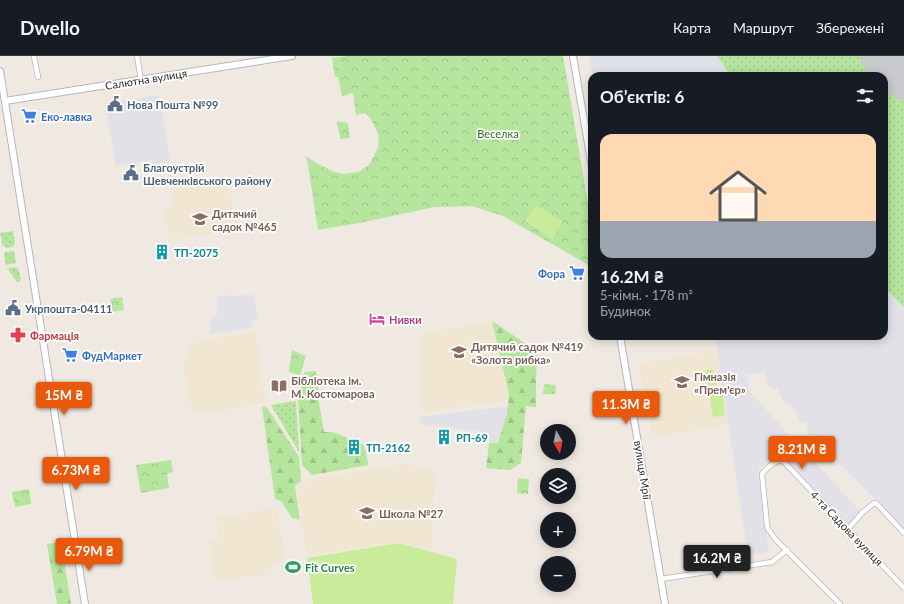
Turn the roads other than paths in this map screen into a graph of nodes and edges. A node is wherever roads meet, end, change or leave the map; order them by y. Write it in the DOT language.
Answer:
graph roads {
  1 [pos="34,56"];
  2 [pos="136,56"];
  3 [pos="292,56"];
  4 [pos="573,56"];
  5 [pos="0,71"];
  6 [pos="38,78"];
  7 [pos="141,80"];
  8 [pos="2,102"];
  9 [pos="588,144"];
  10 [pos="621,340"];
  11 [pos="847,530"];
  12 [pos="904,533"];
  13 [pos="787,550"];
  14 [pos="661,579"];
  15 [pos="904,588"];
  16 [pos="85,604"];
  17 [pos="665,604"];
  18 [pos="840,604"];
  1 -- 6 [label="street"];
  2 -- 7 [label="street"];
  3 -- 7 [label="street, Салютна вулиця"];
  4 -- 9 [label="street"];
  5 -- 8 [label="street"];
  7 -- 8 [label="street, Салютна вулиця"];
  8 -- 16 [label="street"];
  10 -- 14 [label="street, вулиця Мрії"];
  11 -- 12 [label="street"];
  11 -- 13 [label="street, 4-та Садова вулиця"];
  11 -- 15 [label="street, 4-та Садова вулиця"];
  13 -- 14 [label="street"];
  13 -- 18 [label="street"];
  14 -- 17 [label="street, вулиця Мрії"];
}
